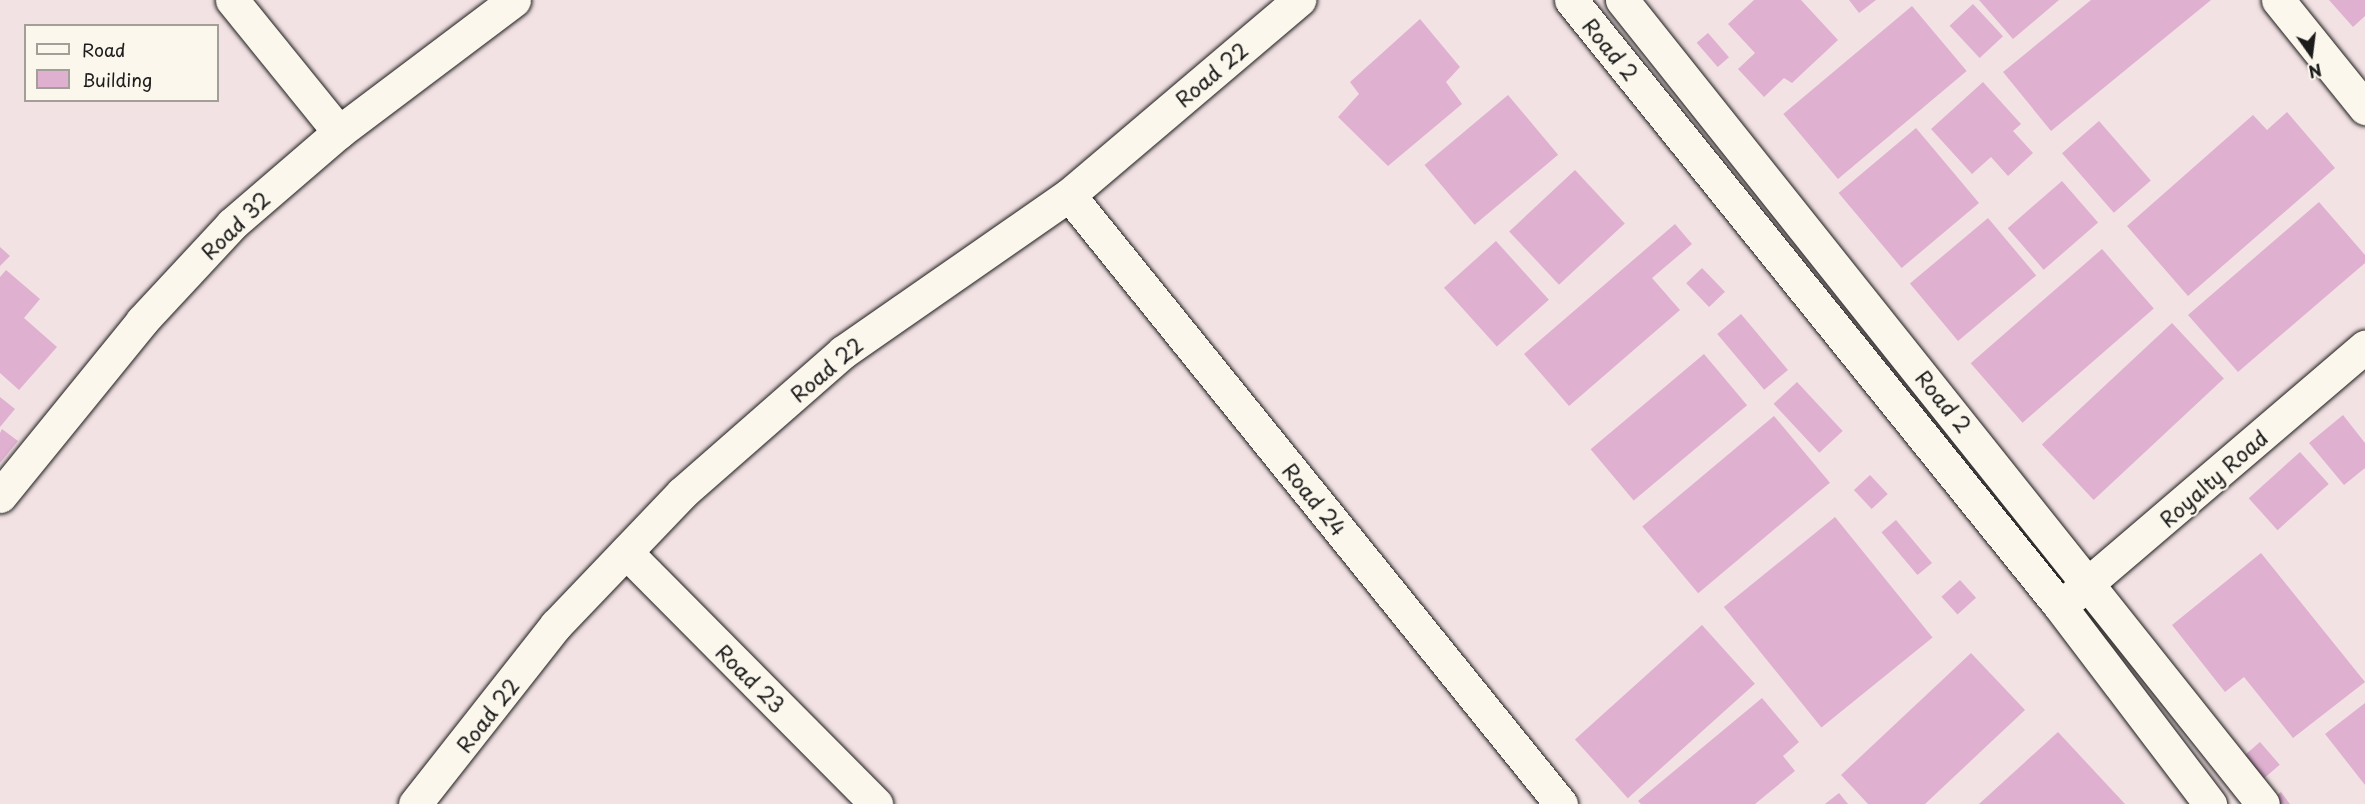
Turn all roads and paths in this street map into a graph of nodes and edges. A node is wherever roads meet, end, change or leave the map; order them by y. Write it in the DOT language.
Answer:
graph roads {
  1 [pos="232,0"];
  2 [pos="514,0"];
  3 [pos="1299,0"];
  4 [pos="1571,0"];
  5 [pos="1622,0"];
  6 [pos="2278,0"];
  7 [pos="2365,108"];
  8 [pos="339,132"];
  9 [pos="1069,195"];
  10 [pos="2365,347"];
  11 [pos="0,496"];
  12 [pos="626,552"];
  13 [pos="2091,584"];
  14 [pos="2059,605"];
  15 [pos="415,804"];
  16 [pos="876,804"];
  17 [pos="1561,804"];
  18 [pos="2210,804"];
  19 [pos="2263,804"];
  1 -- 8 [label="street"];
  2 -- 8 [label="street, Road 32"];
  3 -- 9 [label="street, Road 22"];
  4 -- 14 [label="street, Road 2"];
  5 -- 13 [label="street, Road 2"];
  6 -- 7 [label="street"];
  8 -- 11 [label="street, Road 32"];
  9 -- 12 [label="street, Road 22"];
  9 -- 17 [label="street, Road 24"];
  10 -- 13 [label="street, Royalty Road"];
  12 -- 15 [label="street, Road 22"];
  12 -- 16 [label="street, Road 23"];
  13 -- 14 [label="street, Royalty Road"];
  13 -- 19 [label="street, Road 2"];
  14 -- 18 [label="street, Road 2"];
}
